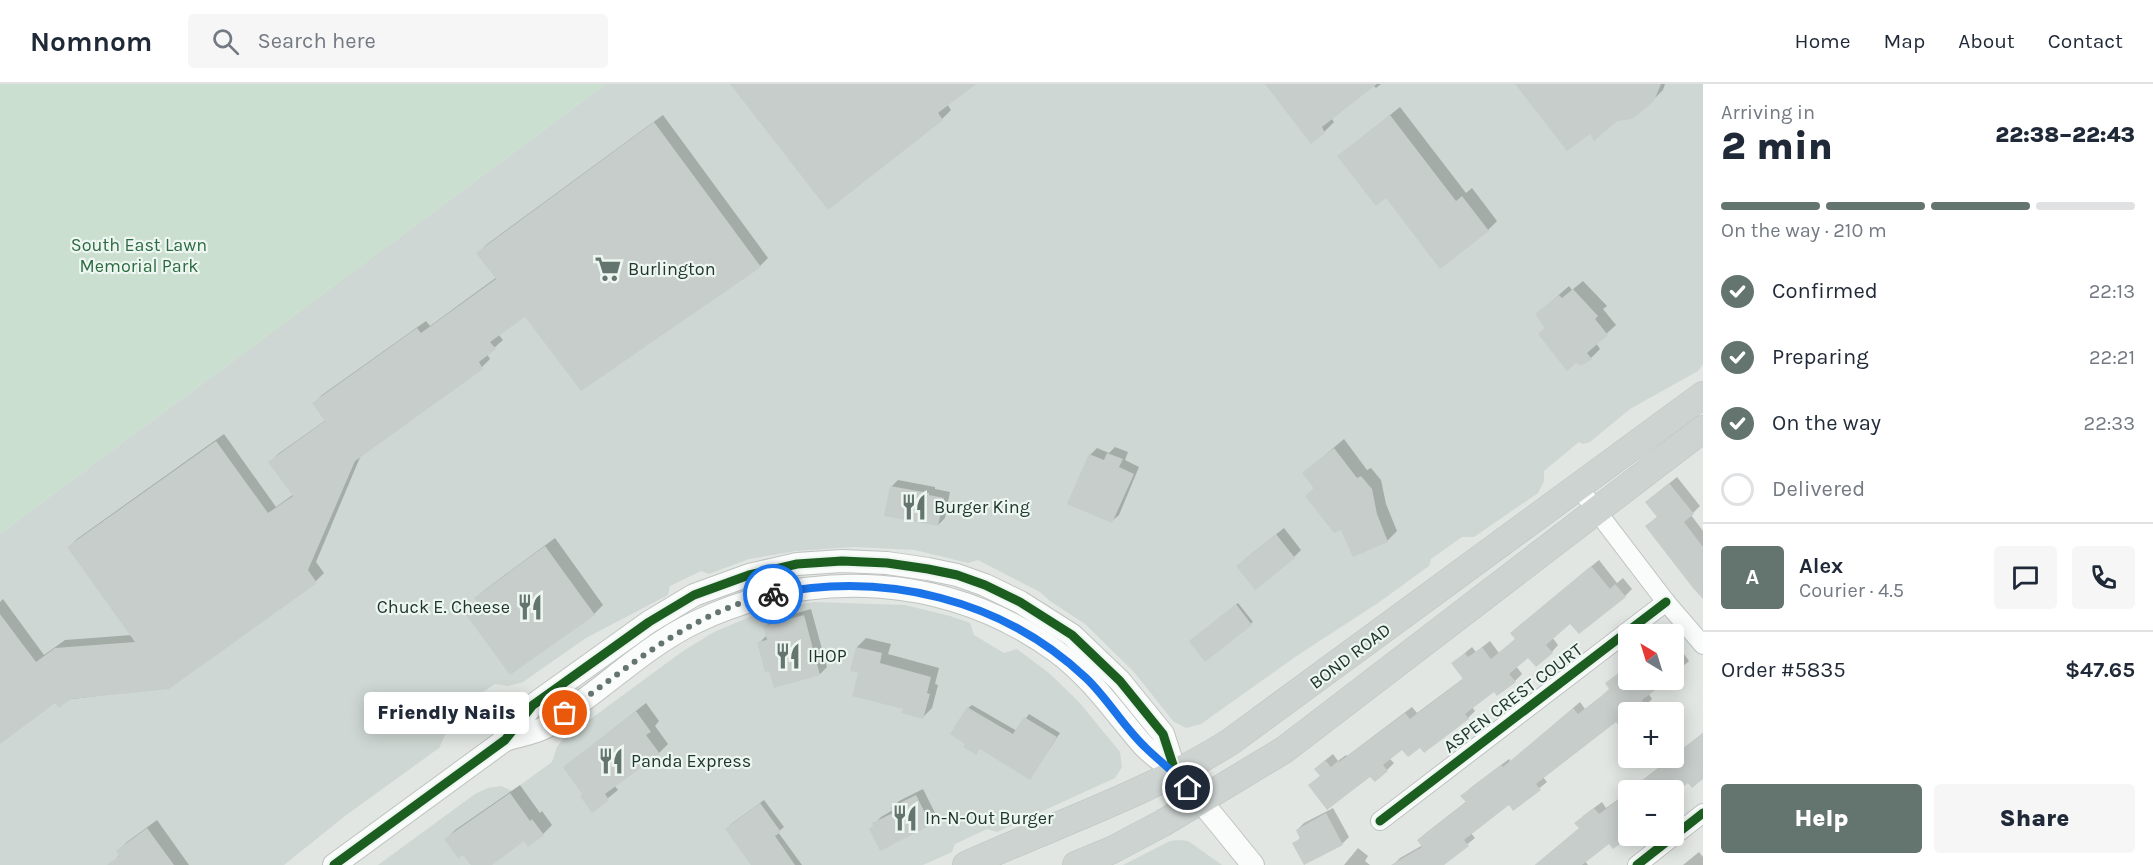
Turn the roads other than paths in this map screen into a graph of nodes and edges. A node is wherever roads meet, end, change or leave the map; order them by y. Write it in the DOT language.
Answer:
graph roads {
  1 [pos="1703,395"];
  2 [pos="1703,429"];
  3 [pos="1579,488"];
  4 [pos="1597,512"];
  5 [pos="959,576"];
  6 [pos="833,585"];
  7 [pos="1666,602"];
  8 [pos="1703,645"];
  9 [pos="505,740"];
  10 [pos="1176,774"];
  11 [pos="1199,802"];
  12 [pos="1703,813"];
  13 [pos="1380,821"];
  14 [pos="334,865"];
  15 [pos="966,865"];
  16 [pos="1076,865"];
  17 [pos="1253,865"];
  18 [pos="1637,865"];
  1 -- 3 [label="main road, BOND ROAD"];
  2 -- 4 [label="main road, BOND ROAD"];
  3 -- 4 [label="street"];
  3 -- 10 [label="main road, BOND ROAD"];
  4 -- 7 [label="street"];
  4 -- 11 [label="main road, BOND ROAD"];
  5 -- 6 [label="street"];
  5 -- 9 [label="street"];
  5 -- 10 [label="street"];
  6 -- 9 [label="street"];
  6 -- 10 [label="street"];
  7 -- 8 [label="street"];
  7 -- 13 [label="street, ASPEN CREST COURT"];
  9 -- 14 [label="street"];
  10 -- 11 [label="street"];
  10 -- 15 [label="main road, BOND ROAD"];
  11 -- 16 [label="main road, BOND ROAD"];
  11 -- 17 [label="street"];
  12 -- 18 [label="street"];
}
